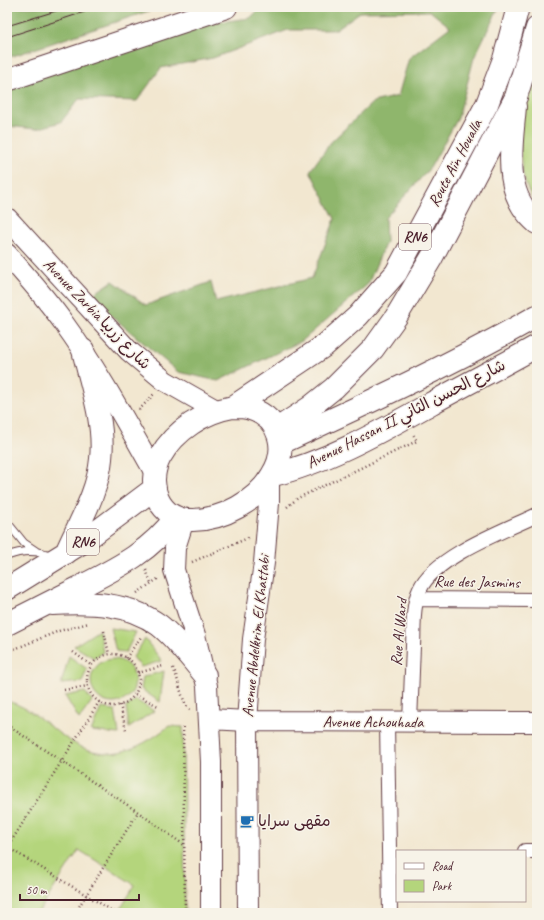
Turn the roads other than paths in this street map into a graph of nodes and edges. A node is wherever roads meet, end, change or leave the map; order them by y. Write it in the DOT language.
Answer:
graph roads {
  1 [pos="226,7"];
  2 [pos="518,7"];
  3 [pos="537,28"];
  4 [pos="7,80"];
  5 [pos="516,97"];
  6 [pos="7,218"];
  7 [pos="537,223"];
  8 [pos="7,254"];
  9 [pos="537,316"];
  10 [pos="537,346"];
  11 [pos="83,350"];
  12 [pos="225,408"];
  13 [pos="279,436"];
  14 [pos="271,477"];
  15 [pos="155,480"];
  16 [pos="537,515"];
  17 [pos="180,519"];
  18 [pos="7,523"];
  19 [pos="36,552"];
  20 [pos="7,556"];
  21 [pos="62,556"];
  22 [pos="7,590"];
  23 [pos="417,599"];
  24 [pos="537,600"];
  25 [pos="45,604"];
  26 [pos="7,624"];
  27 [pos="205,676"];
  28 [pos="210,719"];
  29 [pos="247,721"];
  30 [pos="387,722"];
  31 [pos="410,722"];
  32 [pos="537,722"];
  33 [pos="526,851"];
  34 [pos="537,851"];
  35 [pos="393,853"];
  36 [pos="211,913"];
  37 [pos="248,913"];
  38 [pos="390,913"];
  1 -- 4 [label="highway"];
  2 -- 12 [label="highway, Route Aïn Houalla / RN6"];
  3 -- 5 [label="highway, Route Aïn Houalla / RN6"];
  5 -- 7 [label="highway"];
  5 -- 13 [label="highway, Route Aïn Houalla / RN6"];
  6 -- 12 [label="street, Avenue Zarbia شارع زربيا"];
  8 -- 11 [label="street, Avenue Zarbia شارع زربيا"];
  9 -- 13 [label="highway, Avenue Hassan II شارع الحسن الثاني"];
  10 -- 14 [label="highway, Avenue Hassan II شارع الحسن الثاني"];
  11 -- 15 [label="street, Avenue Zarbia شارع زربيا"];
  11 -- 21 [label="highway"];
  12 -- 13 [label="highway"];
  12 -- 15 [label="highway, RN6"];
  13 -- 14 [label="highway"];
  14 -- 17 [label="highway"];
  14 -- 29 [label="street, Avenue Abdelkrim El Khattabi"];
  15 -- 17 [label="highway"];
  15 -- 21 [label="highway, RN6"];
  16 -- 23 [label="street, Rue Al Ward"];
  17 -- 25 [label="highway, RN6"];
  17 -- 27 [label="street"];
  18 -- 19 [label="lane"];
  19 -- 20 [label="lane"];
  19 -- 21 [label="lane"];
  21 -- 22 [label="highway, RN6"];
  23 -- 24 [label="street, Rue des Jasmins"];
  23 -- 31 [label="street, Rue Al Ward"];
  25 -- 26 [label="highway, RN6"];
  25 -- 27 [label="highway"];
  27 -- 28 [label="street"];
  28 -- 29 [label="street, Avenue Achouhada"];
  28 -- 36 [label="street"];
  29 -- 30 [label="street, Avenue Achouhada"];
  29 -- 37 [label="street, Avenue Abdelkrim El Khattabi"];
  30 -- 31 [label="street, Avenue Achouhada"];
  30 -- 35 [label="street"];
  31 -- 32 [label="street, Avenue Achouhada"];
  33 -- 34 [label="street"];
  35 -- 38 [label="street"];
}
